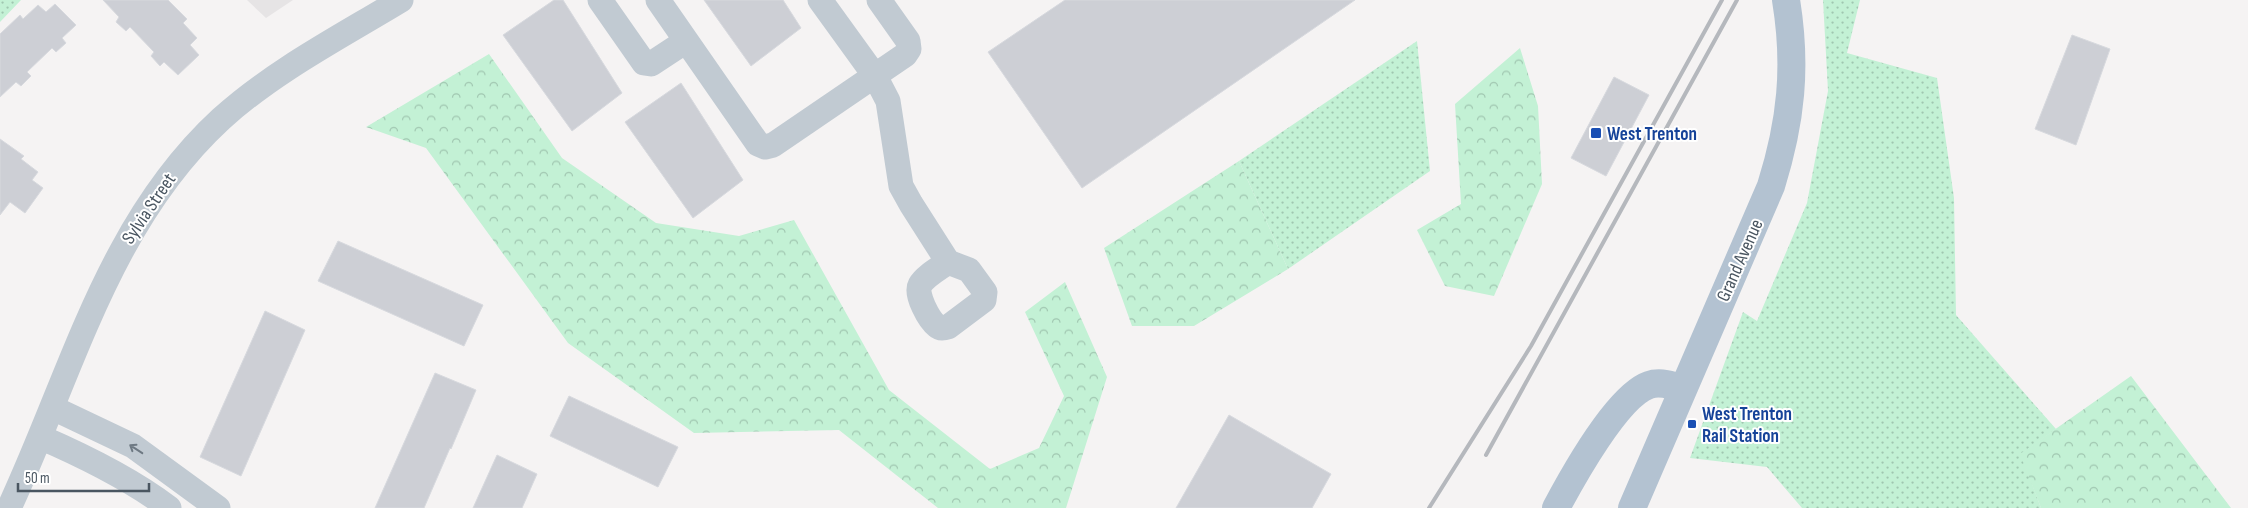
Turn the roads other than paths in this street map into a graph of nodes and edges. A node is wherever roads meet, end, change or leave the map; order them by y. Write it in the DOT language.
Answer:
graph roads {
  1 [pos="401,0"];
  2 [pos="600,0"];
  3 [pos="658,0"];
  4 [pos="820,0"];
  5 [pos="879,0"];
  6 [pos="1786,0"];
  7 [pos="686,41"];
  8 [pos="874,76"];
  9 [pos="948,262"];
  10 [pos="1683,389"];
  11 [pos="53,408"];
  12 [pos="40,437"];
  13 [pos="9,508"];
  14 [pos="169,508"];
  15 [pos="218,508"];
  16 [pos="1556,508"];
  17 [pos="1632,508"];
  1 -- 11 [label="street, Sylvia Street"];
  2 -- 7 [label="street"];
  3 -- 7 [label="street"];
  4 -- 8 [label="street"];
  5 -- 8 [label="street"];
  6 -- 10 [label="main road, Grand Avenue"];
  7 -- 8 [label="street"];
  8 -- 9 [label="street"];
  10 -- 16 [label="main road"];
  10 -- 17 [label="main road, Grand Avenue"];
  11 -- 12 [label="street, Sylvia Street"];
  15 -- 11 [label="street, one-way"];
  12 -- 13 [label="street, Sylvia Street"];
  12 -- 14 [label="street"];
}
